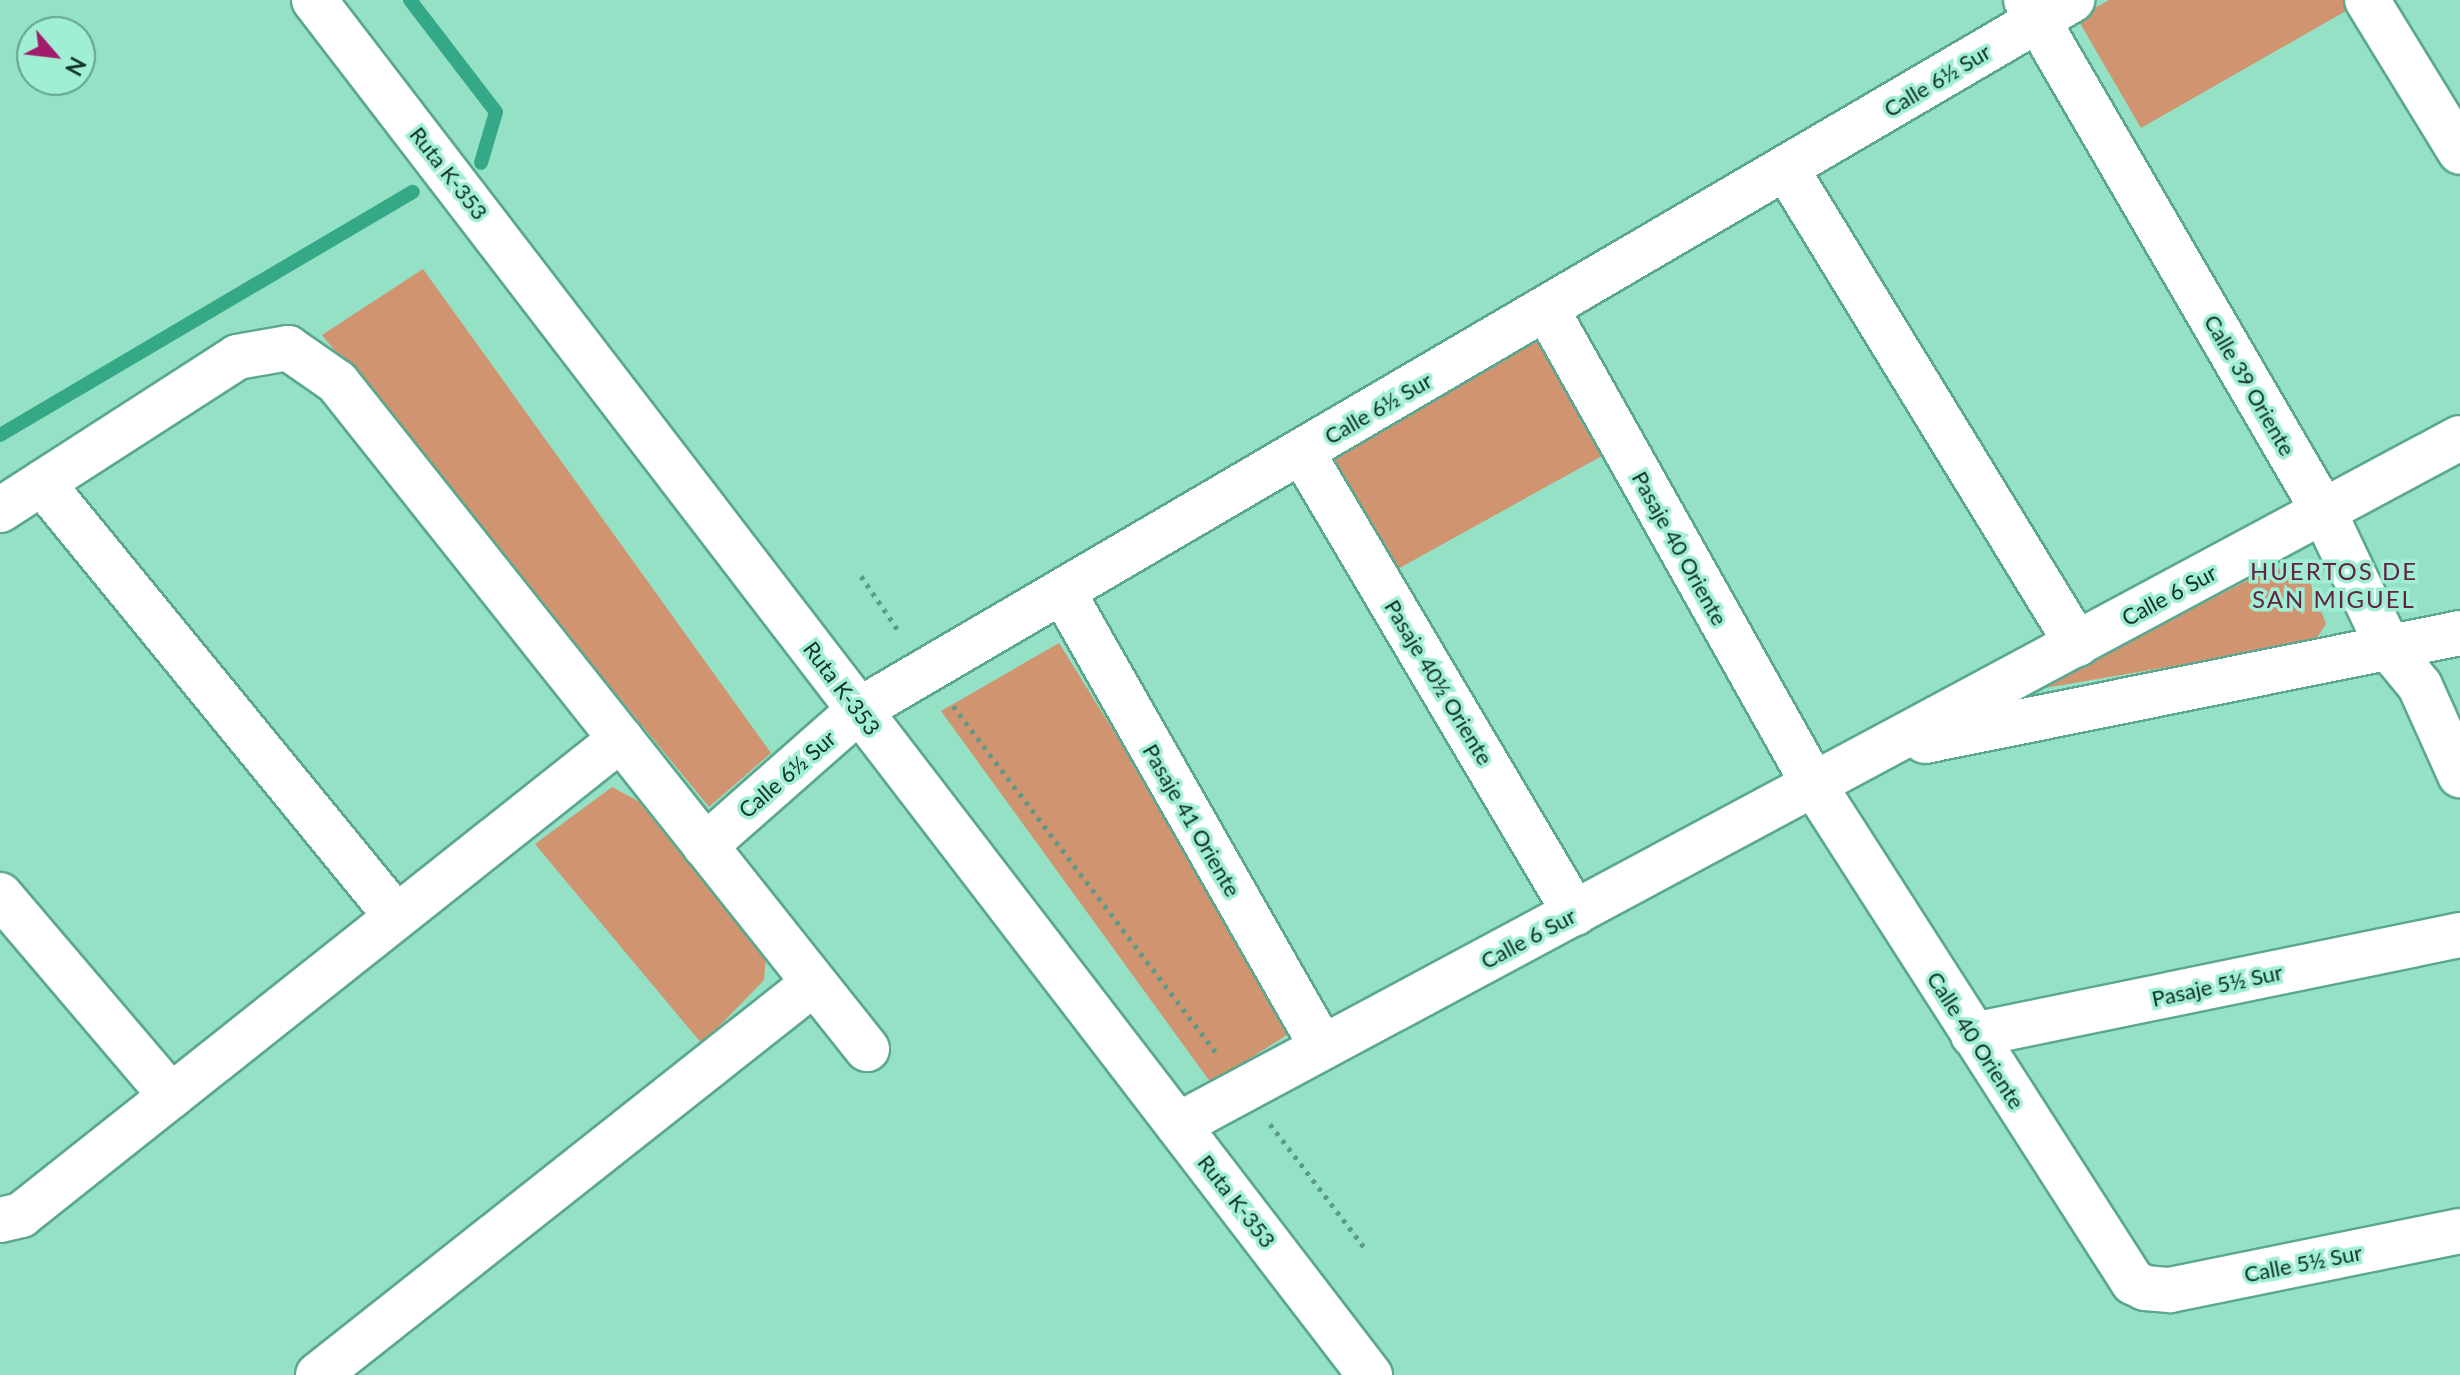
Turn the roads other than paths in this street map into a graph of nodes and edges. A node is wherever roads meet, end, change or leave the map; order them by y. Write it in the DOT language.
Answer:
graph roads {
  1 [pos="314,0"];
  2 [pos="2367,0"];
  3 [pos="2045,7"];
  4 [pos="2460,152"];
  5 [pos="1787,170"];
  6 [pos="1547,310"];
  7 [pos="2460,438"];
  8 [pos="1302,452"];
  9 [pos="42,483"];
  10 [pos="0,510"];
  11 [pos="2324,512"];
  12 [pos="1063,592"];
  13 [pos="2460,633"];
  14 [pos="2077,644"];
  15 [pos="2388,647"];
  16 [pos="859,710"];
  17 [pos="621,739"];
  18 [pos="1878,751"];
  19 [pos="2460,775"];
  20 [pos="1814,785"];
  21 [pos="705,846"];
  22 [pos="0,895"];
  23 [pos="1575,913"];
  24 [pos="396,916"];
  25 [pos="2460,935"];
  26 [pos="814,983"];
  27 [pos="1973,1035"];
  28 [pos="1322,1047"];
  29 [pos="867,1049"];
  30 [pos="171,1096"];
  31 [pos="1178,1125"];
  32 [pos="0,1220"];
  33 [pos="2460,1231"];
  34 [pos="2145,1288"];
  35 [pos="318,1375"];
  36 [pos="1370,1375"];
  1 -- 16 [label="street, Ruta K-353"];
  2 -- 4 [label="street"];
  3 -- 5 [label="street, Calle 6½ Sur"];
  3 -- 11 [label="street, Calle 39 Oriente"];
  5 -- 6 [label="street, Calle 6½ Sur"];
  5 -- 14 [label="street"];
  6 -- 8 [label="street, Calle 6½ Sur"];
  6 -- 20 [label="street, Pasaje 40 Oriente"];
  7 -- 11 [label="street, Calle 6 Sur"];
  8 -- 12 [label="street, Calle 6½ Sur"];
  8 -- 23 [label="street, Pasaje 40½ Oriente"];
  9 -- 10 [label="street"];
  9 -- 17 [label="street"];
  9 -- 24 [label="street"];
  11 -- 14 [label="street, Calle 6 Sur"];
  11 -- 15 [label="street, Calle 39 Oriente"];
  12 -- 16 [label="street, Calle 6½ Sur"];
  12 -- 28 [label="street, Pasaje 41 Oriente"];
  13 -- 15 [label="street, Calle 6 Sur"];
  14 -- 18 [label="street, Calle 6 Sur"];
  15 -- 18 [label="street, Calle 6 Sur"];
  15 -- 19 [label="street, Calle 39 Oriente"];
  16 -- 21 [label="street, Calle 6½ Sur"];
  16 -- 31 [label="street, Ruta K-353"];
  17 -- 21 [label="street"];
  17 -- 24 [label="street"];
  18 -- 20 [label="street, Calle 6 Sur"];
  20 -- 23 [label="street, Calle 6 Sur"];
  20 -- 27 [label="street, Calle 40 Oriente"];
  21 -- 26 [label="street"];
  22 -- 30 [label="street"];
  23 -- 28 [label="street, Calle 6 Sur"];
  24 -- 30 [label="street"];
  25 -- 27 [label="street, Pasaje 5½ Sur"];
  26 -- 29 [label="street"];
  26 -- 35 [label="street"];
  27 -- 34 [label="street, Calle 40 Oriente"];
  28 -- 31 [label="street, Calle 6 Sur"];
  30 -- 32 [label="street"];
  31 -- 36 [label="street, Ruta K-353"];
  33 -- 34 [label="street, Calle 5½ Sur"];
}
